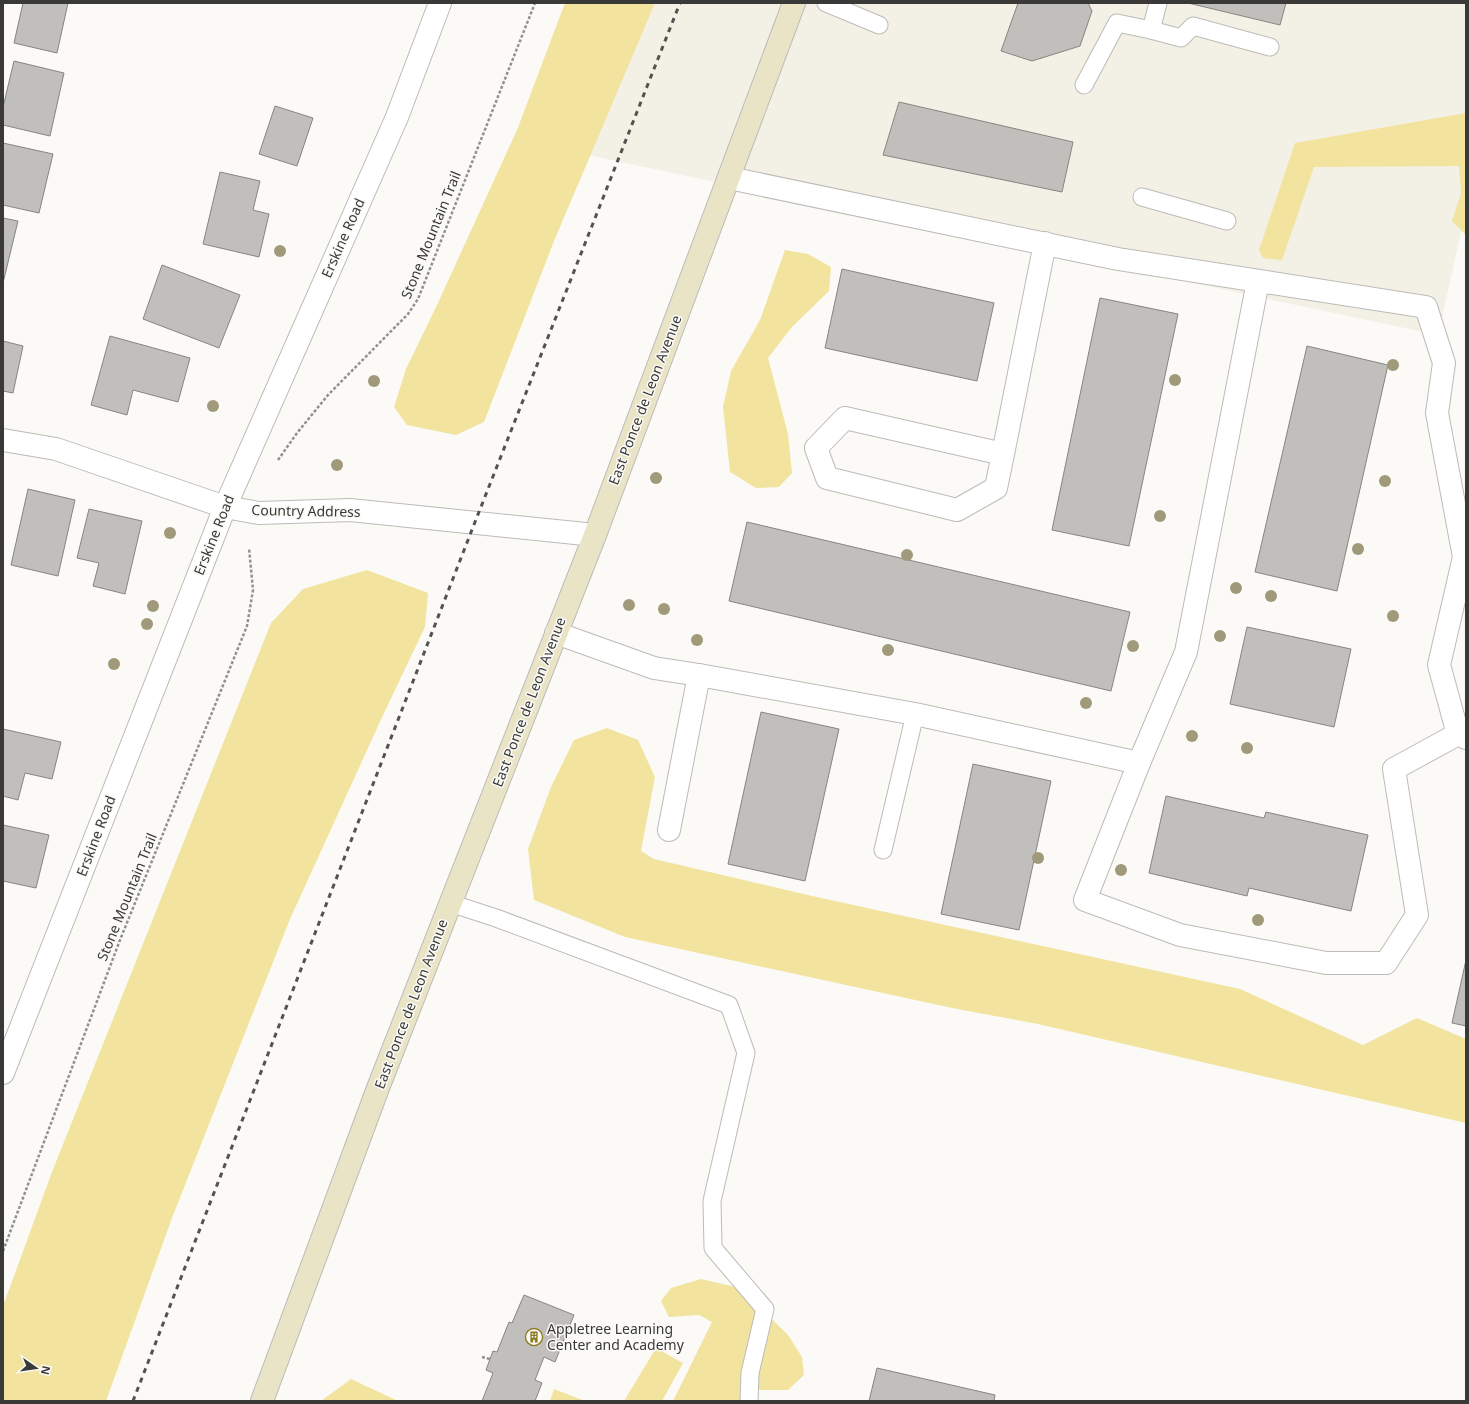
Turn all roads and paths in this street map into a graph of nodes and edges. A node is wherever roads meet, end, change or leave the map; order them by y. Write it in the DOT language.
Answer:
graph roads {
  1 [pos="440,3"];
  2 [pos="535,3"];
  3 [pos="794,3"];
  4 [pos="826,3"];
  5 [pos="1158,3"];
  6 [pos="879,25"];
  7 [pos="1151,30"];
  8 [pos="1270,47"];
  9 [pos="1084,84"];
  10 [pos="729,178"];
  11 [pos="1142,198"];
  12 [pos="1227,221"];
  13 [pos="1045,243"];
  14 [pos="1258,281"];
  15 [pos="3,440"];
  16 [pos="1003,454"];
  17 [pos="278,460"];
  18 [pos="225,507"];
  19 [pos="595,535"];
  20 [pos="249,548"];
  21 [pos="556,633"];
  22 [pos="699,675"];
  23 [pos="915,714"];
  24 [pos="1462,736"];
  25 [pos="1139,763"];
  26 [pos="669,830"];
  27 [pos="883,850"];
  28 [pos="450,903"];
  29 [pos="3,1073"];
  30 [pos="3,1250"];
  31 [pos="482,1357"];
  32 [pos="490,1360"];
  33 [pos="262,1401"];
  34 [pos="749,1401"];
  1 -- 18 [label="street, Erskine Road"];
  2 -- 17 [label="path, Stone Mountain Trail"];
  3 -- 10 [label="main road, East Ponce de Leon Avenue"];
  4 -- 6 [label="lane"];
  5 -- 7 [label="lane"];
  7 -- 8 [label="lane"];
  7 -- 9 [label="lane"];
  10 -- 13 [label="street"];
  10 -- 19 [label="main road, East Ponce de Leon Avenue"];
  11 -- 12 [label="lane"];
  13 -- 14 [label="street"];
  13 -- 16 [label="street"];
  14 -- 24 [label="street"];
  14 -- 25 [label="street"];
  15 -- 18 [label="street, Country Address"];
  16 -- 16 [label="street"];
  18 -- 19 [label="street, Country Address"];
  18 -- 29 [label="street, Erskine Road"];
  19 -- 21 [label="main road, East Ponce de Leon Avenue"];
  20 -- 30 [label="path, Stone Mountain Trail"];
  21 -- 22 [label="street"];
  21 -- 28 [label="main road, East Ponce de Leon Avenue"];
  22 -- 23 [label="street"];
  22 -- 26 [label="street"];
  23 -- 25 [label="street"];
  23 -- 27 [label="lane"];
  24 -- 25 [label="street"];
  28 -- 33 [label="main road, East Ponce de Leon Avenue"];
  28 -- 34 [label="lane"];
  31 -- 32 [label="path"];
}
